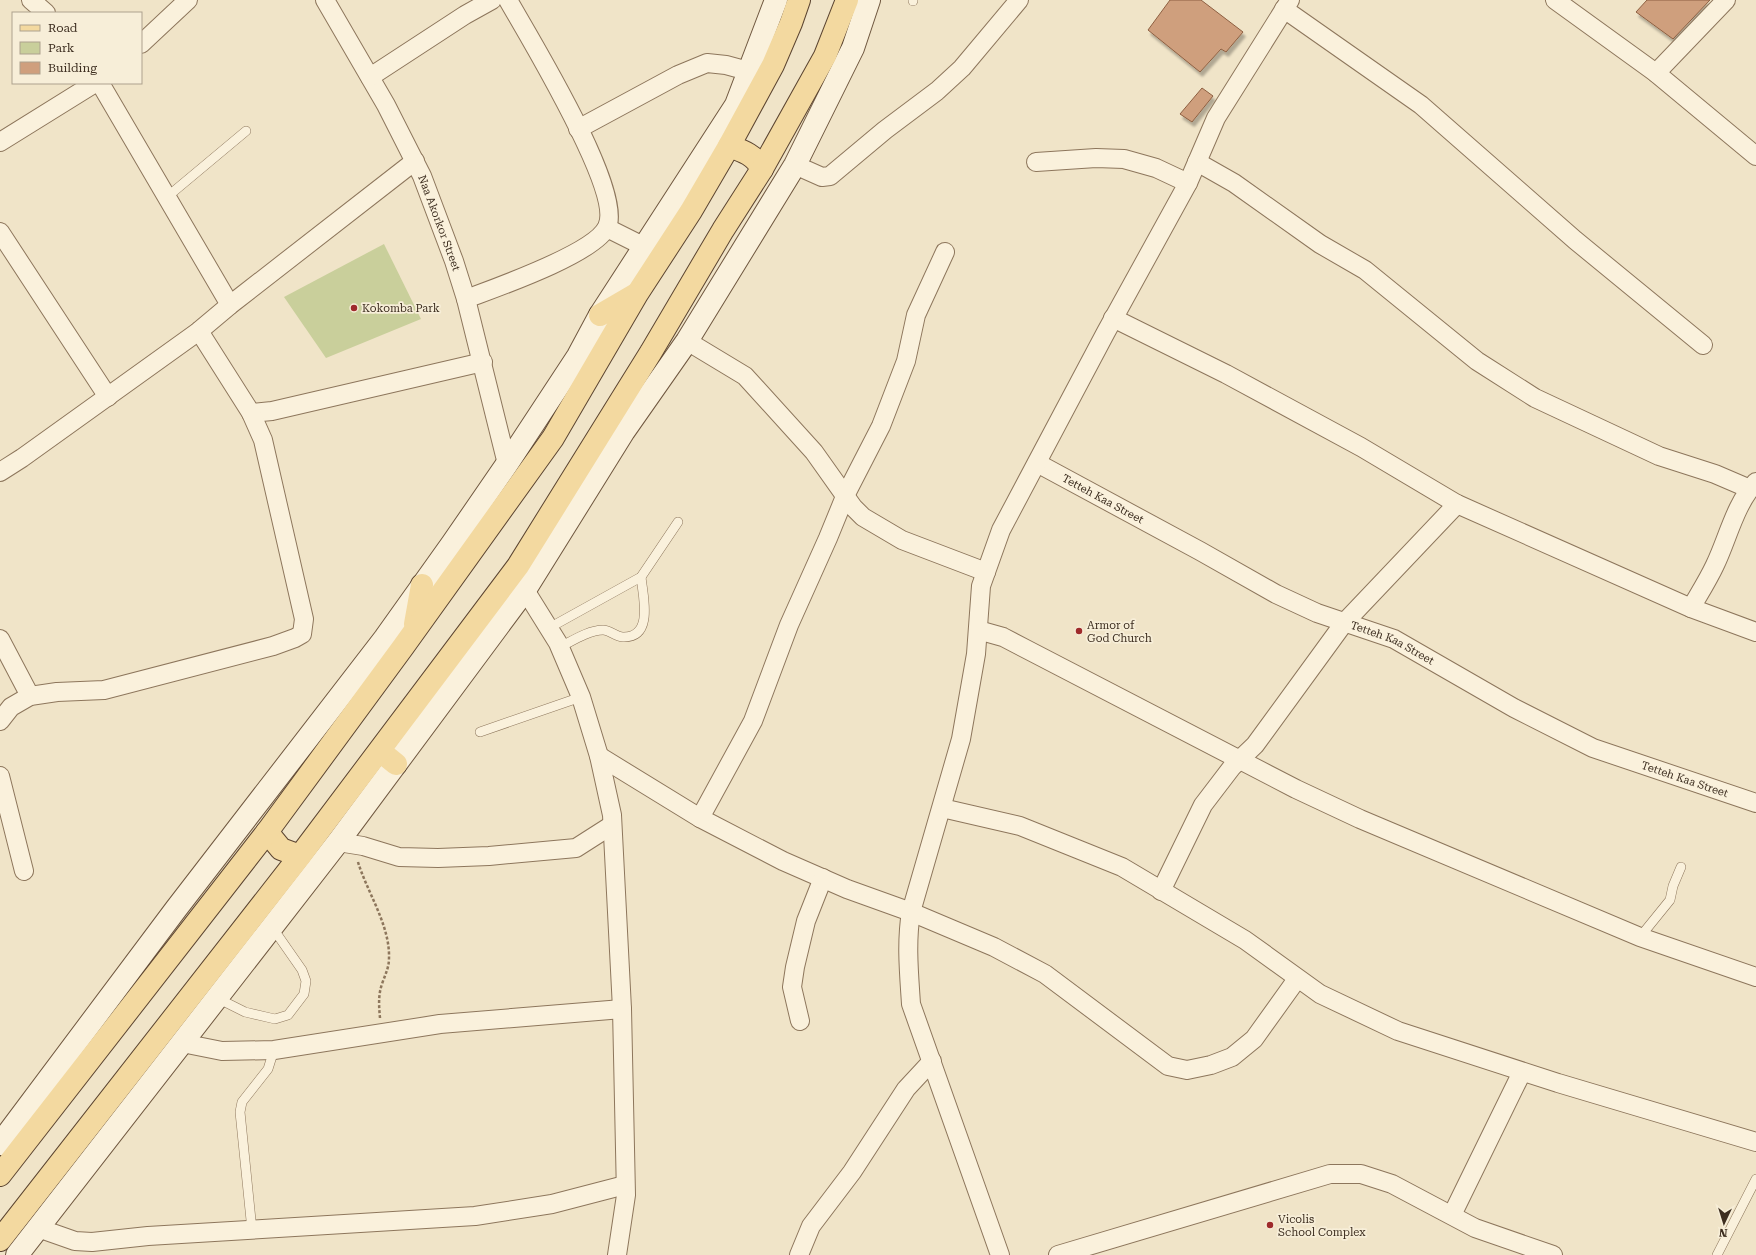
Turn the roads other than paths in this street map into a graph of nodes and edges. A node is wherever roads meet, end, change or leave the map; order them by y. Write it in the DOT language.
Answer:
graph roads {
  1 [pos="31,0"];
  2 [pos="188,0"];
  3 [pos="325,0"];
  4 [pos="492,0"];
  5 [pos="508,0"];
  6 [pos="776,0"];
  7 [pos="799,0"];
  8 [pos="848,0"];
  9 [pos="869,0"];
  10 [pos="1019,0"];
  11 [pos="1555,0"];
  12 [pos="1726,0"];
  13 [pos="1287,4"];
  14 [pos="45,12"];
  15 [pos="142,43"];
  16 [pos="748,71"];
  17 [pos="1656,73"];
  18 [pos="370,77"];
  19 [pos="93,84"];
  20 [pos="101,84"];
  21 [pos="578,129"];
  22 [pos="246,131"];
  23 [pos="0,142"];
  24 [pos="729,146"];
  25 [pos="1756,156"];
  26 [pos="415,162"];
  27 [pos="1036,162"];
  28 [pos="1197,162"];
  29 [pos="795,165"];
  30 [pos="762,169"];
  31 [pos="1188,183"];
  32 [pos="167,197"];
  33 [pos="607,228"];
  34 [pos="0,232"];
  35 [pos="645,247"];
  36 [pos="945,252"];
  37 [pos="637,294"];
  38 [pos="466,299"];
  39 [pos="230,305"];
  40 [pos="600,315"];
  41 [pos="1113,318"];
  42 [pos="199,331"];
  43 [pos="687,340"];
  44 [pos="1703,345"];
  45 [pos="483,362"];
  46 [pos="108,397"];
  47 [pos="251,413"];
  48 [pos="1037,463"];
  49 [pos="507,464"];
  50 [pos="0,472"];
  51 [pos="1753,485"];
  52 [pos="846,494"];
  53 [pos="1457,504"];
  54 [pos="678,522"];
  55 [pos="986,572"];
  56 [pos="641,577"];
  57 [pos="422,586"];
  58 [pos="525,590"];
  59 [pos="1691,608"];
  60 [pos="1344,623"];
  61 [pos="549,628"];
  62 [pos="414,630"];
  63 [pos="978,630"];
  64 [pos="1756,632"];
  65 [pos="0,639"];
  66 [pos="560,647"];
  67 [pos="30,696"];
  68 [pos="581,697"];
  69 [pos="0,721"];
  70 [pos="480,732"];
  71 [pos="600,756"];
  72 [pos="388,757"];
  73 [pos="1240,759"];
  74 [pos="0,776"];
  75 [pos="1756,803"];
  76 [pos="942,808"];
  77 [pos="700,818"];
  78 [pos="612,825"];
  79 [pos="267,832"];
  80 [pos="338,842"];
  81 [pos="300,856"];
  82 [pos="1682,867"];
  83 [pos="24,871"];
  84 [pos="823,878"];
  85 [pos="1161,891"];
  86 [pos="911,912"];
  87 [pos="272,927"];
  88 [pos="1640,937"];
  89 [pos="1756,977"];
  90 [pos="1297,979"];
  91 [pos="217,998"];
  92 [pos="622,1009"];
  93 [pos="800,1021"];
  94 [pos="182,1043"];
  95 [pos="274,1050"];
  96 [pos="932,1061"];
  97 [pos="1522,1072"];
  98 [pos="1756,1142"];
  99 [pos="0,1144"];
  100 [pos="0,1175"];
  101 [pos="1756,1179"];
  102 [pos="625,1185"];
  103 [pos="1452,1215"];
  104 [pos="38,1228"];
  105 [pos="252,1230"];
  106 [pos="0,1240"];
  107 [pos="1088,1251"];
  108 [pos="18,1255"];
  109 [pos="617,1255"];
  110 [pos="799,1255"];
  111 [pos="1000,1255"];
  112 [pos="1058,1255"];
  113 [pos="1553,1255"];
  114 [pos="1717,1255"];
  1 -- 14 [label="street"];
  2 -- 15 [label="street"];
  3 -- 18 [label="street, Naa Akorkor Street"];
  4 -- 18 [label="street"];
  5 -- 21 [label="street"];
  6 -- 16 [label="street"];
  7 -- 24 [label="main road"];
  8 -- 30 [label="main road"];
  9 -- 29 [label="street"];
  10 -- 29 [label="street"];
  11 -- 17 [label="street"];
  12 -- 17 [label="street"];
  13 -- 28 [label="street"];
  13 -- 44 [label="street"];
  16 -- 21 [label="street"];
  16 -- 35 [label="street"];
  17 -- 25 [label="street"];
  18 -- 26 [label="street, Naa Akorkor Street"];
  19 -- 23 [label="street"];
  20 -- 32 [label="street"];
  21 -- 33 [label="street"];
  22 -- 32 [label="lane"];
  24 -- 30 [label="main road"];
  24 -- 37 [label="main road"];
  26 -- 38 [label="street, Naa Akorkor Street"];
  26 -- 39 [label="street"];
  27 -- 31 [label="street"];
  28 -- 31 [label="street"];
  28 -- 51 [label="street"];
  29 -- 43 [label="street"];
  30 -- 72 [label="main road"];
  31 -- 41 [label="street"];
  32 -- 39 [label="street"];
  33 -- 35 [label="street"];
  33 -- 38 [label="street"];
  34 -- 46 [label="street"];
  35 -- 40 [label="street"];
  36 -- 52 [label="street"];
  37 -- 40 [label="main road"];
  37 -- 62 [label="main road"];
  38 -- 45 [label="street, Naa Akorkor Street"];
  39 -- 42 [label="street"];
  40 -- 49 [label="street"];
  41 -- 48 [label="street"];
  41 -- 53 [label="street"];
  42 -- 46 [label="street"];
  42 -- 47 [label="street"];
  43 -- 52 [label="street"];
  43 -- 58 [label="street"];
  45 -- 47 [label="street"];
  45 -- 49 [label="street, Naa Akorkor Street"];
  46 -- 50 [label="street"];
  47 -- 67 [label="street"];
  48 -- 55 [label="street"];
  48 -- 60 [label="street, Tetteh Kaa Street"];
  49 -- 57 [label="street"];
  51 -- 59 [label="street"];
  52 -- 55 [label="street"];
  52 -- 77 [label="street"];
  53 -- 59 [label="street"];
  53 -- 60 [label="street"];
  54 -- 56 [label="lane"];
  55 -- 63 [label="street"];
  56 -- 61 [label="lane"];
  56 -- 66 [label="lane"];
  57 -- 62 [label="main road"];
  57 -- 99 [label="street"];
  58 -- 61 [label="street"];
  58 -- 72 [label="street"];
  59 -- 64 [label="street"];
  60 -- 73 [label="street"];
  60 -- 75 [label="street, Tetteh Kaa Street"];
  61 -- 66 [label="street"];
  62 -- 79 [label="main road"];
  63 -- 73 [label="street"];
  63 -- 76 [label="street"];
  65 -- 67 [label="street"];
  66 -- 68 [label="street"];
  67 -- 69 [label="street"];
  68 -- 70 [label="lane"];
  68 -- 71 [label="street"];
  71 -- 77 [label="street"];
  71 -- 78 [label="street"];
  72 -- 80 [label="street"];
  72 -- 81 [label="main road"];
  73 -- 85 [label="street"];
  73 -- 88 [label="street"];
  74 -- 83 [label="street"];
  76 -- 85 [label="street"];
  76 -- 86 [label="street"];
  77 -- 84 [label="street"];
  78 -- 80 [label="street"];
  78 -- 92 [label="street"];
  79 -- 81 [label="main road"];
  79 -- 100 [label="main road"];
  80 -- 87 [label="street"];
  81 -- 106 [label="main road"];
  82 -- 88 [label="lane"];
  84 -- 86 [label="street"];
  84 -- 93 [label="street"];
  85 -- 90 [label="street"];
  86 -- 90 [label="street"];
  86 -- 96 [label="street"];
  87 -- 91 [label="street"];
  87 -- 91 [label="lane"];
  88 -- 89 [label="street"];
  90 -- 97 [label="street"];
  91 -- 94 [label="street"];
  92 -- 95 [label="street"];
  92 -- 102 [label="street"];
  94 -- 95 [label="street"];
  94 -- 104 [label="street"];
  95 -- 105 [label="lane"];
  96 -- 110 [label="street"];
  96 -- 111 [label="street"];
  97 -- 98 [label="street"];
  97 -- 103 [label="street"];
  101 -- 114 [label="lane"];
  102 -- 105 [label="street"];
  102 -- 109 [label="street"];
  103 -- 107 [label="street"];
  103 -- 113 [label="street"];
  104 -- 105 [label="street"];
  104 -- 108 [label="street"];
  107 -- 112 [label="street"];
}
